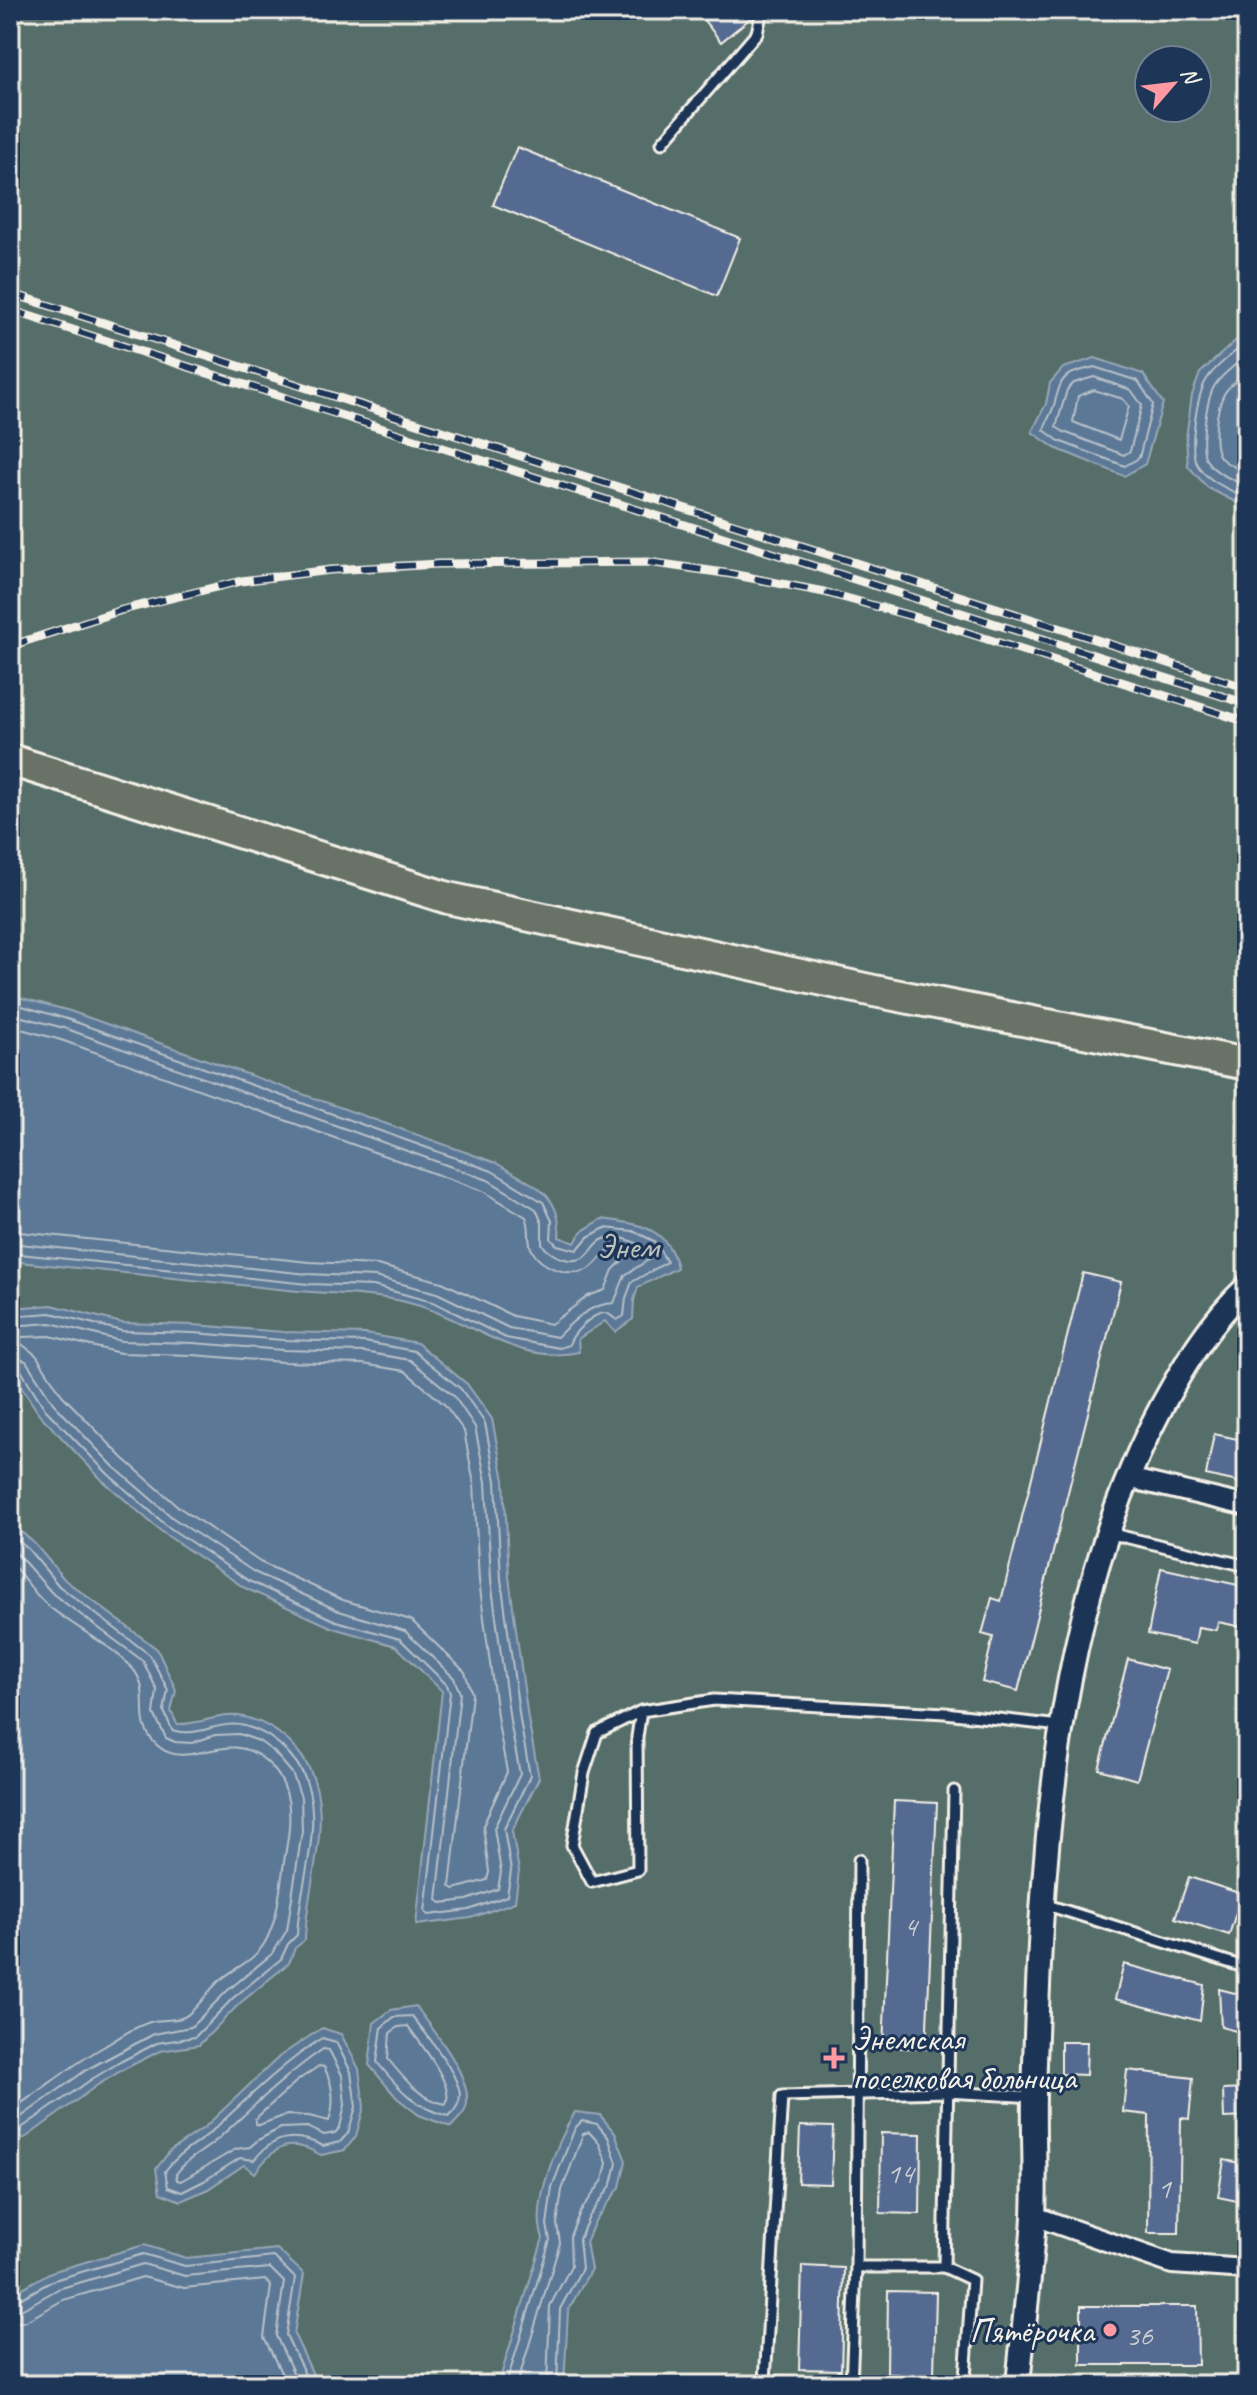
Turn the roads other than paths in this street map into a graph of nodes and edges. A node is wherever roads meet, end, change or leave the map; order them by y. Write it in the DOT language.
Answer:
graph roads {
  1 [pos="762,10"];
  2 [pos="662,143"];
  3 [pos="10,760"];
  4 [pos="1247,1064"];
  5 [pos="1242,1291"];
  6 [pos="1128,1478"];
  7 [pos="1247,1506"];
  8 [pos="1108,1533"];
  9 [pos="1247,1566"];
  10 [pos="641,1711"];
  11 [pos="1061,1727"];
  12 [pos="954,1791"];
  13 [pos="859,1860"];
  14 [pos="1043,1904"];
  15 [pos="1247,1968"];
  16 [pos="946,2092"];
  17 [pos="857,2093"];
  18 [pos="1034,2097"];
  19 [pos="1034,2216"];
  20 [pos="856,2267"];
  21 [pos="944,2267"];
  22 [pos="1247,2269"];
  23 [pos="965,2378"];
  24 [pos="834,2385"];
  25 [pos="851,2385"];
  26 [pos="1018,2385"];
  1 -- 2 [label="lane"];
  3 -- 4 [label="highway"];
  5 -- 6 [label="street"];
  6 -- 7 [label="street"];
  6 -- 8 [label="street"];
  8 -- 9 [label="lane"];
  8 -- 11 [label="street"];
  10 -- 10 [label="lane"];
  10 -- 11 [label="lane"];
  11 -- 14 [label="street"];
  12 -- 16 [label="lane"];
  13 -- 17 [label="lane"];
  14 -- 15 [label="lane"];
  14 -- 18 [label="street"];
  16 -- 17 [label="lane"];
  16 -- 18 [label="lane"];
  16 -- 21 [label="lane"];
  17 -- 20 [label="lane"];
  17 -- 24 [label="lane"];
  18 -- 19 [label="street"];
  19 -- 22 [label="street"];
  19 -- 26 [label="street"];
  20 -- 21 [label="lane"];
  20 -- 25 [label="lane"];
  21 -- 23 [label="lane"];
}
